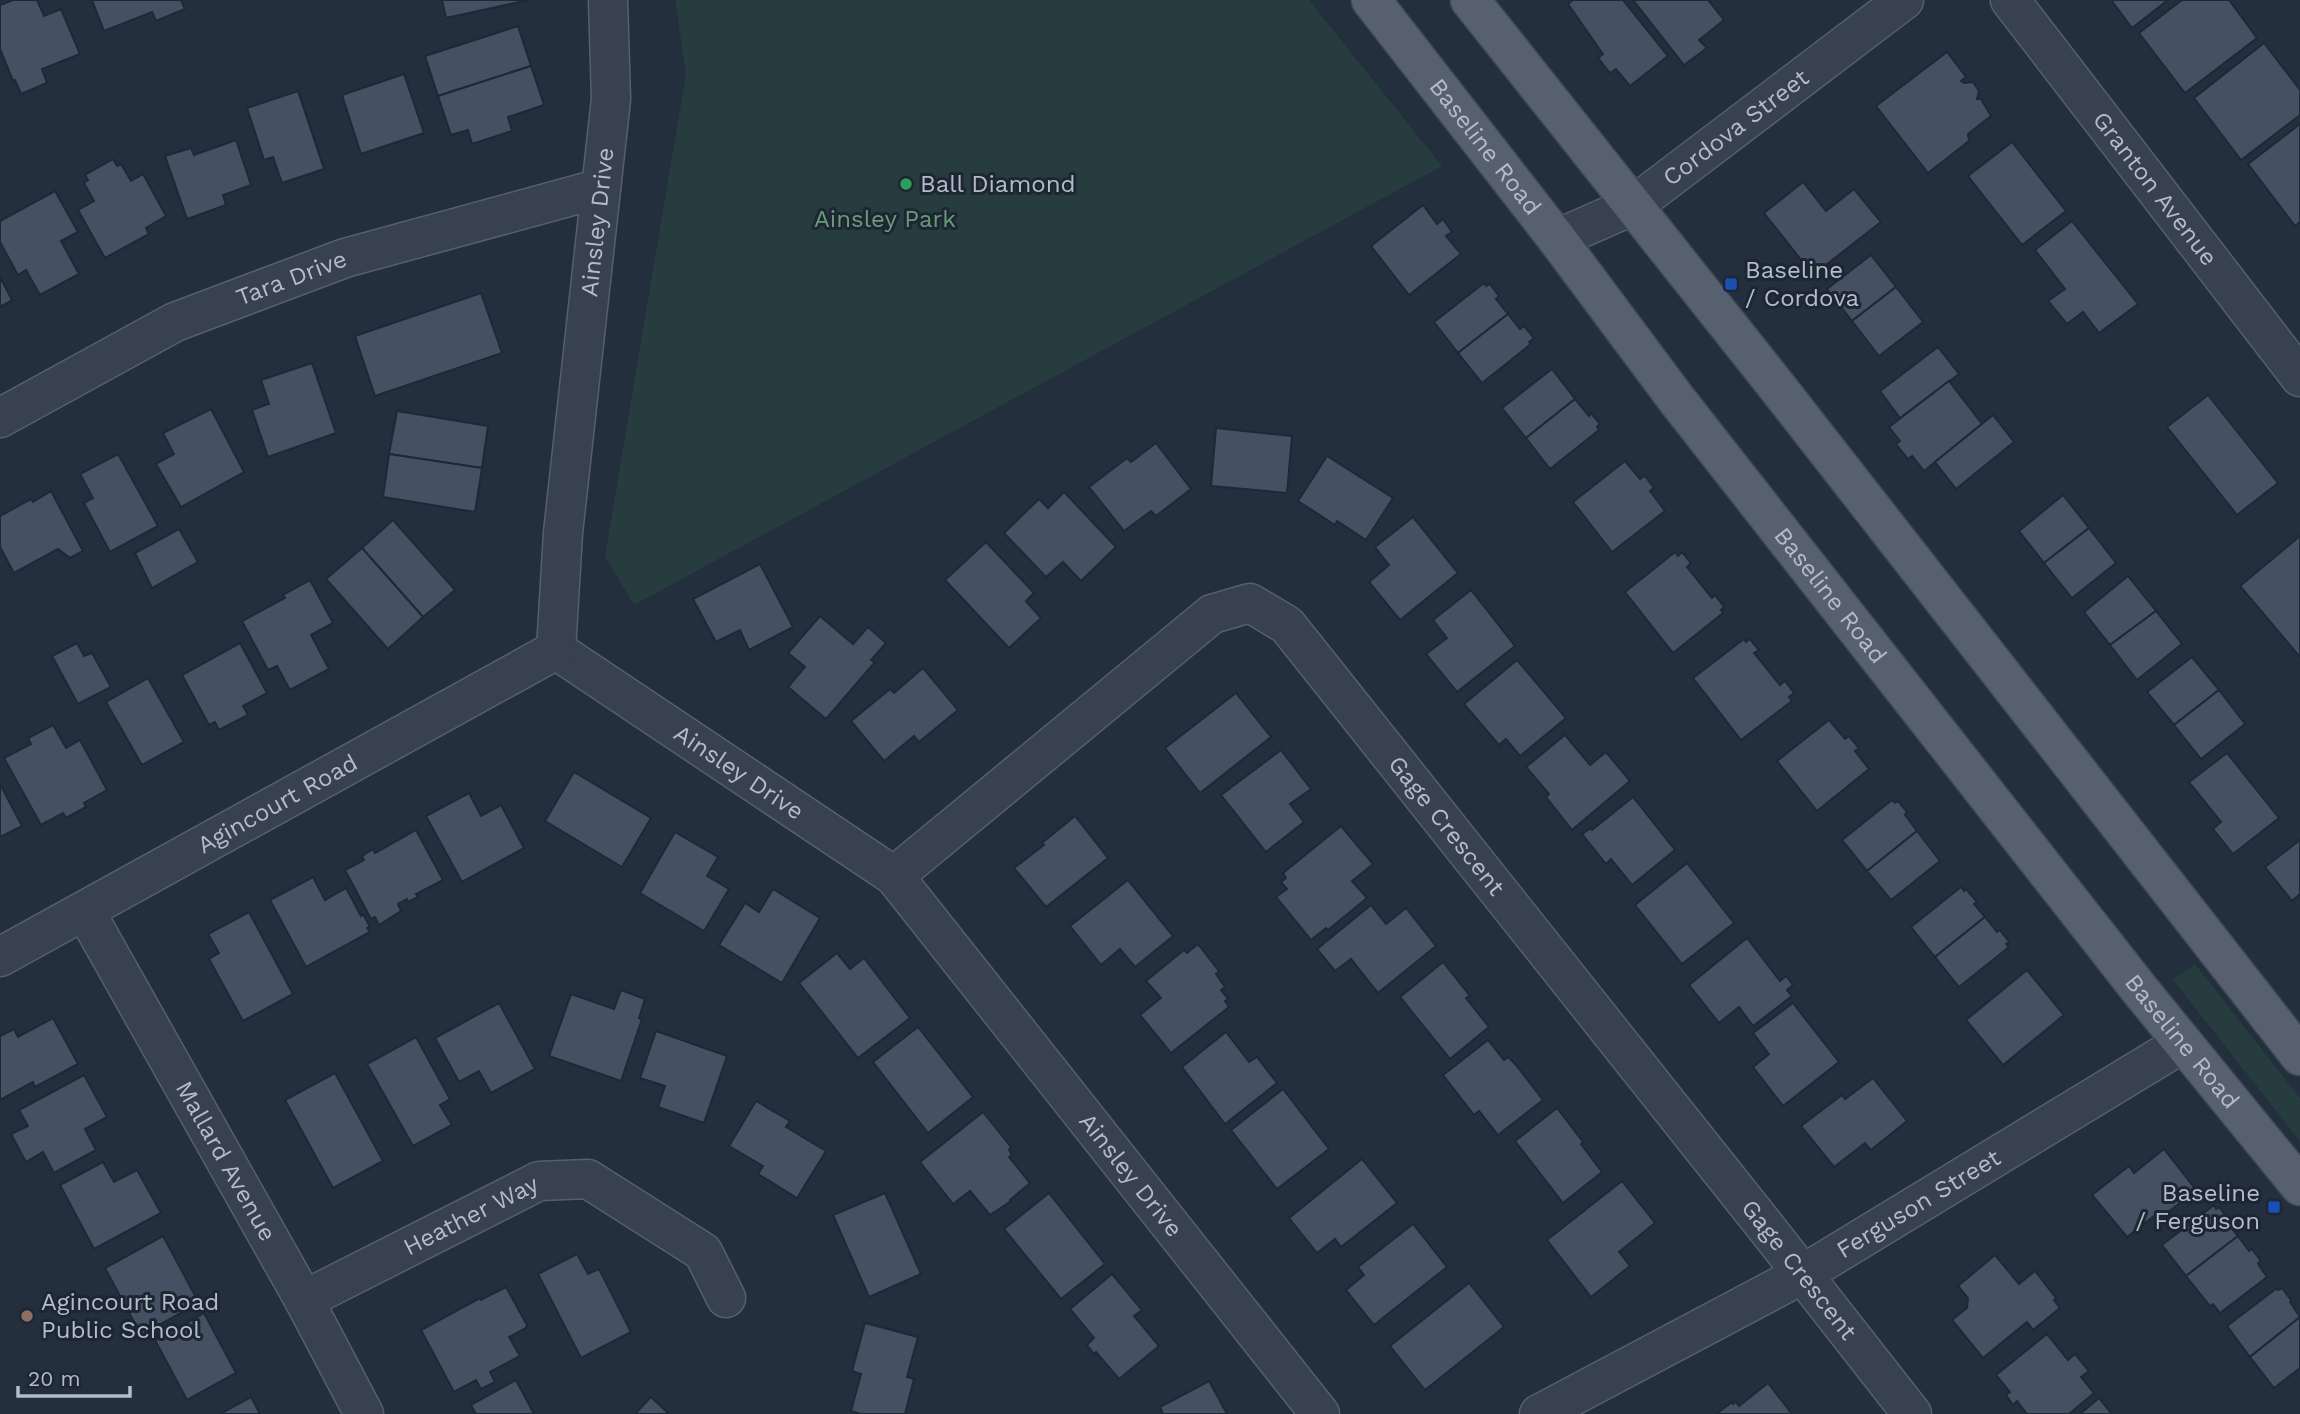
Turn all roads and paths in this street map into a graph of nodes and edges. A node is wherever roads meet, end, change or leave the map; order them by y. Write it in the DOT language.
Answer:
graph roads {
  1 [pos="608,0"];
  2 [pos="1371,0"];
  3 [pos="1470,0"];
  4 [pos="1904,0"];
  5 [pos="2010,0"];
  6 [pos="601,188"];
  7 [pos="1634,205"];
  8 [pos="1557,239"];
  9 [pos="2300,377"];
  10 [pos="0,418"];
  11 [pos="556,650"];
  12 [pos="894,876"];
  13 [pos="85,911"];
  14 [pos="0,957"];
  15 [pos="2183,1043"];
  16 [pos="2300,1056"];
  17 [pos="2300,1186"];
  18 [pos="1803,1274"];
  19 [pos="726,1298"];
  20 [pos="304,1300"];
  21 [pos="364,1414"];
  22 [pos="1320,1414"];
  23 [pos="1539,1414"];
  24 [pos="1912,1414"];
  1 -- 6 [label="street, Ainsley Drive"];
  2 -- 8 [label="main road, Baseline Road"];
  3 -- 7 [label="main road"];
  4 -- 7 [label="street, Cordova Street"];
  5 -- 9 [label="street, Granton Avenue"];
  6 -- 10 [label="street, Tara Drive"];
  6 -- 11 [label="street, Ainsley Drive"];
  7 -- 8 [label="street, Cordova Street"];
  7 -- 16 [label="main road"];
  8 -- 15 [label="main road, Baseline Road"];
  11 -- 12 [label="street, Ainsley Drive"];
  11 -- 13 [label="street, Agincourt Road"];
  12 -- 18 [label="street, Gage Crescent"];
  12 -- 22 [label="street, Ainsley Drive"];
  13 -- 14 [label="street, Agincourt Road"];
  13 -- 20 [label="street, Mallard Avenue"];
  15 -- 17 [label="main road, Baseline Road"];
  15 -- 18 [label="street, Ferguson Street"];
  18 -- 23 [label="street, Ferguson Street"];
  18 -- 24 [label="street, Gage Crescent"];
  19 -- 20 [label="street, Heather Way"];
  20 -- 21 [label="street, Mallard Avenue"];
}
